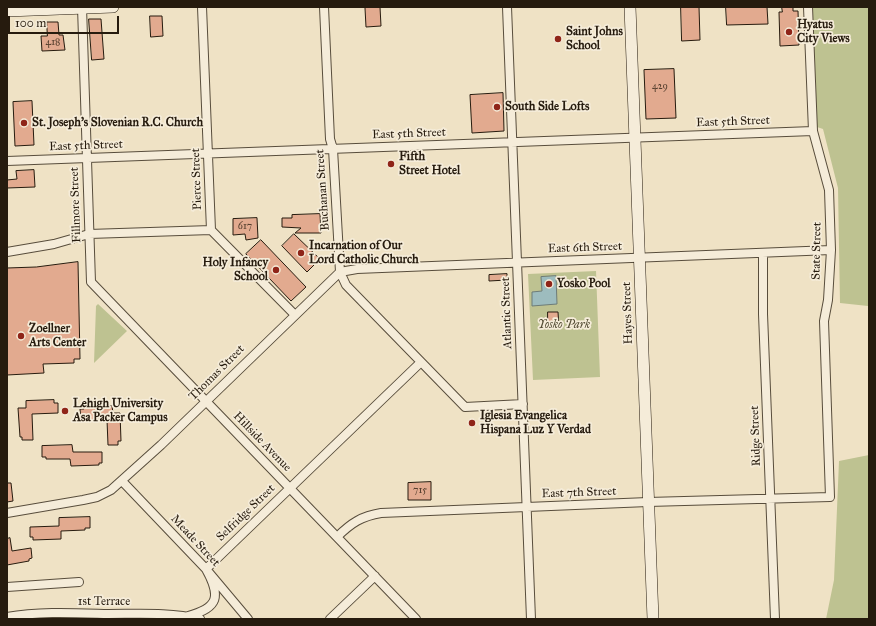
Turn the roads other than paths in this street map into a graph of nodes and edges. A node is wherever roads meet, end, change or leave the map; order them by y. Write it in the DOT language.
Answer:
graph roads {
  1 [pos="113,7"];
  2 [pos="202,7"];
  3 [pos="324,7"];
  4 [pos="507,7"];
  5 [pos="630,7"];
  6 [pos="808,7"];
  7 [pos="82,8"];
  8 [pos="7,11"];
  9 [pos="813,131"];
  10 [pos="635,138"];
  11 [pos="512,142"];
  12 [pos="333,148"];
  13 [pos="208,153"];
  14 [pos="87,158"];
  15 [pos="7,161"];
  16 [pos="211,230"];
  17 [pos="89,234"];
  18 [pos="831,250"];
  19 [pos="7,252"];
  20 [pos="763,253"];
  21 [pos="639,257"];
  22 [pos="517,262"];
  23 [pos="340,272"];
  24 [pos="91,282"];
  25 [pos="295,315"];
  26 [pos="420,363"];
  27 [pos="206,402"];
  28 [pos="522,404"];
  29 [pos="122,481"];
  30 [pos="289,488"];
  31 [pos="830,497"];
  32 [pos="770,499"];
  33 [pos="648,502"];
  34 [pos="527,507"];
  35 [pos="7,512"];
  36 [pos="337,537"];
  37 [pos="206,569"];
  38 [pos="375,576"];
  39 [pos="79,582"];
  40 [pos="7,587"];
  41 [pos="188,616"];
  42 [pos="7,617"];
  43 [pos="200,619"];
  44 [pos="248,619"];
  45 [pos="330,619"];
  46 [pos="416,619"];
  47 [pos="531,619"];
  48 [pos="653,619"];
  49 [pos="775,619"];
  1 -- 7 [label="street"];
  2 -- 13 [label="street, Pierce Street"];
  3 -- 12 [label="street, Buchanan Street"];
  4 -- 11 [label="street, Atlantic Street"];
  5 -- 10 [label="street, Hayes Street"];
  6 -- 9 [label="street, State Street"];
  7 -- 8 [label="street"];
  7 -- 14 [label="street, Fillmore Street"];
  9 -- 10 [label="street, East 5th Street"];
  9 -- 18 [label="street, State Street"];
  10 -- 11 [label="street, East 5th Street"];
  10 -- 21 [label="street, Hayes Street"];
  11 -- 12 [label="street, East 5th Street"];
  11 -- 22 [label="street, Atlantic Street"];
  12 -- 13 [label="street, East 5th Street"];
  12 -- 23 [label="street, Buchanan Street"];
  13 -- 14 [label="street, East 5th Street"];
  13 -- 16 [label="street, Pierce Street"];
  14 -- 15 [label="street, East 5th Street"];
  14 -- 17 [label="street, Fillmore Street"];
  16 -- 17 [label="street"];
  16 -- 25 [label="street"];
  17 -- 19 [label="street"];
  17 -- 24 [label="street, Fillmore Street"];
  18 -- 20 [label="street, East 6th Street"];
  18 -- 31 [label="street, State Street"];
  20 -- 21 [label="street, East 6th Street"];
  20 -- 32 [label="street, Ridge Street"];
  21 -- 22 [label="street, East 6th Street"];
  21 -- 33 [label="street, Hayes Street"];
  22 -- 23 [label="street, East 6th Street"];
  22 -- 28 [label="street, Atlantic Street"];
  23 -- 25 [label="street, Thomas Street"];
  23 -- 26 [label="street, Buchanan Street"];
  24 -- 27 [label="street, Hillside Avenue"];
  25 -- 27 [label="street, Thomas Street"];
  26 -- 28 [label="street, Buchanan Street"];
  26 -- 30 [label="street, Selfridge Street"];
  27 -- 29 [label="street, Thomas Street"];
  27 -- 30 [label="street, Hillside Avenue"];
  28 -- 34 [label="street, Atlantic Street"];
  29 -- 35 [label="street, Thomas Street"];
  29 -- 37 [label="street, Meade Street"];
  30 -- 36 [label="street, Hillside Avenue"];
  30 -- 37 [label="street, Selfridge Street"];
  31 -- 32 [label="street, East 7th Street"];
  32 -- 33 [label="street, East 7th Street"];
  32 -- 49 [label="street, Ridge Street"];
  33 -- 34 [label="street, East 7th Street"];
  33 -- 48 [label="street, Hayes Street"];
  34 -- 36 [label="street, East 7th Street"];
  34 -- 47 [label="street, Atlantic Street"];
  36 -- 38 [label="street, Hillside Avenue"];
  37 -- 41 [label="street"];
  37 -- 44 [label="street, Meade Street"];
  38 -- 45 [label="street"];
  38 -- 46 [label="street, Hillside Avenue"];
  39 -- 40 [label="street"];
  41 -- 42 [label="street, 1st Terrace"];
  41 -- 43 [label="street, 1st Terrace"];
}
